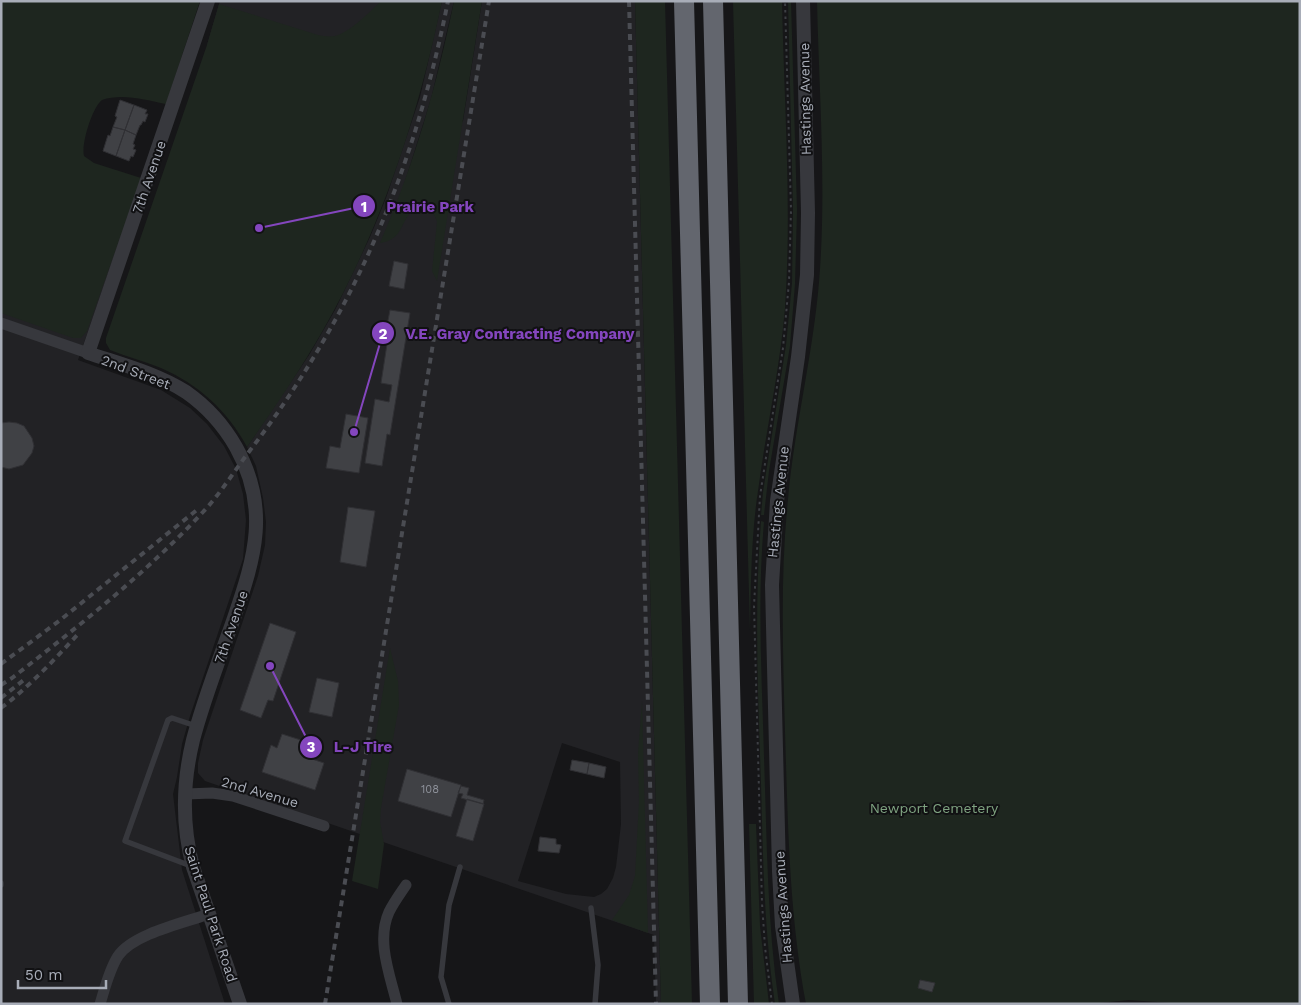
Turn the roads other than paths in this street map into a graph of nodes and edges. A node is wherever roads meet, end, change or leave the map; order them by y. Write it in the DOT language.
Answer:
graph roads {
  1 [pos="208,1"];
  2 [pos="684,1"];
  3 [pos="714,1"];
  4 [pos="803,1"];
  5 [pos="1,323"];
  6 [pos="88,353"];
  7 [pos="243,460"];
  8 [pos="701,689"];
  9 [pos="197,726"];
  10 [pos="186,794"];
  11 [pos="324,826"];
  12 [pos="193,867"];
  13 [pos="460,867"];
  14 [pos="406,885"];
  15 [pos="591,908"];
  16 [pos="209,914"];
  17 [pos="738,963"];
  18 [pos="100,1004"];
  19 [pos="240,1004"];
  20 [pos="397,1004"];
  21 [pos="449,1004"];
  22 [pos="595,1004"];
  23 [pos="701,1004"];
  24 [pos="710,1004"];
  25 [pos="738,1004"];
  26 [pos="747,1004"];
  27 [pos="793,1004"];
  1 -- 6 [label="street, 7th Avenue"];
  2 -- 8 [label="highway"];
  3 -- 17 [label="highway"];
  4 -- 27 [label="street, Hastings Avenue"];
  5 -- 6 [label="street, 2nd Street"];
  6 -- 7 [label="street, 2nd Street"];
  7 -- 9 [label="street, 7th Avenue"];
  8 -- 23 [label="highway"];
  8 -- 24 [label="highway"];
  9 -- 10 [label="street, 7th Avenue"];
  9 -- 12 [label="lane"];
  10 -- 11 [label="street, 2nd Avenue"];
  10 -- 12 [label="street, Saint Paul Park Road"];
  12 -- 16 [label="street, Saint Paul Park Road"];
  13 -- 21 [label="lane"];
  14 -- 20 [label="street"];
  15 -- 22 [label="lane"];
  16 -- 18 [label="street"];
  16 -- 19 [label="street, Saint Paul Park Road"];
  17 -- 25 [label="highway"];
  17 -- 26 [label="highway"];
}
